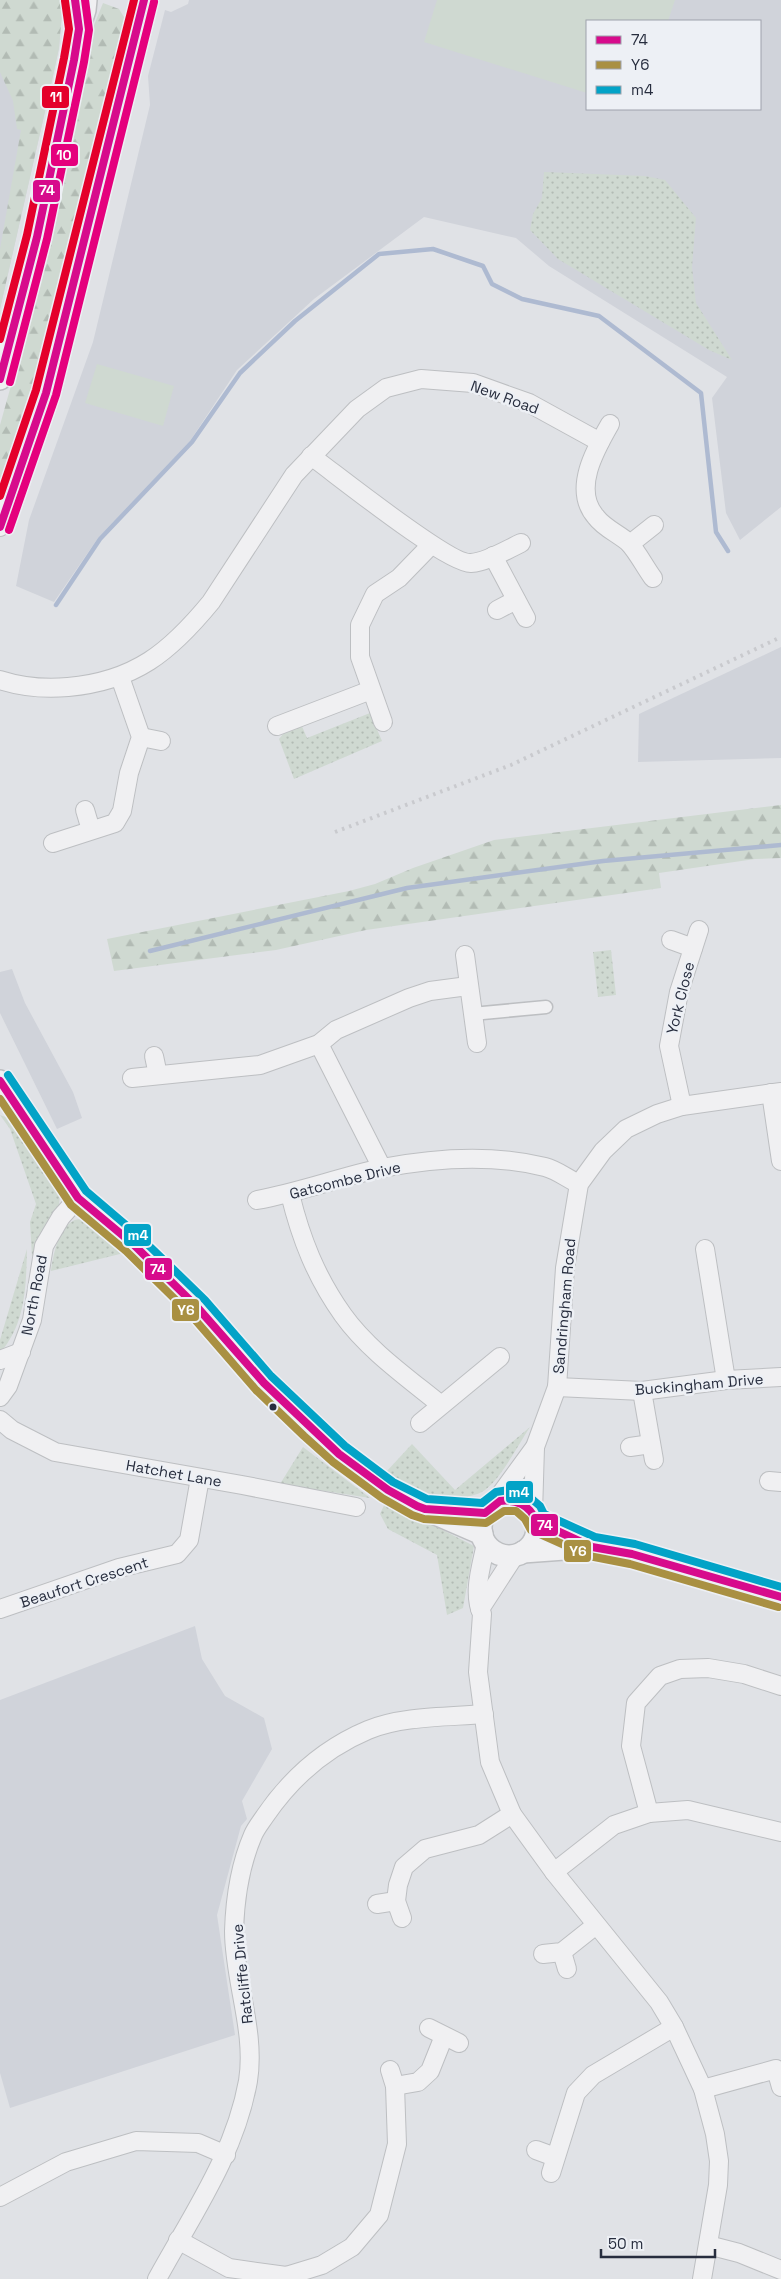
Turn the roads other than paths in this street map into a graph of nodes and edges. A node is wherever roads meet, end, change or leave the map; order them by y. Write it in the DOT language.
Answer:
graph roads {
  1 [pos="74,0"];
  2 [pos="86,0"];
  3 [pos="144,0"];
  4 [pos="80,29"];
  5 [pos="0,378"];
  6 [pos="610,424"];
  7 [pos="600,442"];
  8 [pos="311,456"];
  9 [pos="654,525"];
  10 [pos="0,528"];
  11 [pos="521,543"];
  12 [pos="630,544"];
  13 [pos="431,545"];
  14 [pos="493,556"];
  15 [pos="652,578"];
  16 [pos="516,600"];
  17 [pos="497,610"];
  18 [pos="526,618"];
  19 [pos="120,677"];
  20 [pos="0,680"];
  21 [pos="371,690"];
  22 [pos="285,718"];
  23 [pos="383,722"];
  24 [pos="141,737"];
  25 [pos="161,742"];
  26 [pos="85,810"];
  27 [pos="92,830"];
  28 [pos="54,843"];
  29 [pos="700,930"];
  30 [pos="671,940"];
  31 [pos="693,948"];
  32 [pos="465,955"];
  33 [pos="468,986"];
  34 [pos="546,1007"];
  35 [pos="472,1014"];
  36 [pos="477,1043"];
  37 [pos="319,1044"];
  38 [pos="154,1056"];
  39 [pos="158,1075"];
  40 [pos="132,1078"];
  41 [pos="0,1081"];
  42 [pos="776,1092"];
  43 [pos="682,1106"];
  44 [pos="781,1162"];
  45 [pos="382,1168"];
  46 [pos="579,1184"];
  47 [pos="290,1194"];
  48 [pos="78,1198"];
  49 [pos="257,1200"];
  50 [pos="705,1249"];
  51 [pos="21,1352"];
  52 [pos="500,1357"];
  53 [pos="0,1360"];
  54 [pos="781,1377"];
  55 [pos="726,1380"];
  56 [pos="557,1387"];
  57 [pos="642,1391"];
  58 [pos="0,1397"];
  59 [pos="440,1405"];
  60 [pos="0,1420"];
  61 [pos="420,1423"];
  62 [pos="535,1447"];
  63 [pos="630,1447"];
  64 [pos="200,1478"];
  65 [pos="356,1507"];
  66 [pos="425,1509"];
  67 [pos="489,1509"];
  68 [pos="535,1517"];
  69 [pos="484,1539"];
  70 [pos="592,1547"];
  71 [pos="519,1553"];
  72 [pos="781,1597"];
  73 [pos="0,1609"];
  74 [pos="480,1609"];
  75 [pos="781,1686"];
  76 [pos="484,1714"];
  77 [pos="650,1813"];
  78 [pos="512,1814"];
  79 [pos="781,1832"];
  80 [pos="554,1872"];
  81 [pos="377,1904"];
  82 [pos="596,1925"];
  83 [pos="562,1952"];
  84 [pos="543,1954"];
  85 [pos="567,1969"];
  86 [pos="674,2026"];
  87 [pos="444,2036"];
  88 [pos="779,2068"];
  89 [pos="781,2087"];
  90 [pos="703,2089"];
  91 [pos="536,2150"];
  92 [pos="226,2154"];
  93 [pos="0,2197"];
  94 [pos="178,2240"];
  95 [pos="708,2245"];
  96 [pos="781,2270"];
  97 [pos="287,2277"];
  98 [pos="157,2279"];
  99 [pos="702,2279"];
  1 -- 4 [label="street"];
  2 -- 4 [label="street"];
  3 -- 10 [label="street"];
  4 -- 5 [label="street"];
  6 -- 7 [label="street"];
  7 -- 8 [label="street, New Road"];
  7 -- 12 [label="street"];
  8 -- 13 [label="street"];
  8 -- 19 [label="street, New Road"];
  9 -- 12 [label="street"];
  11 -- 14 [label="street"];
  12 -- 15 [label="street"];
  13 -- 14 [label="street"];
  13 -- 21 [label="street"];
  14 -- 16 [label="street"];
  16 -- 17 [label="street"];
  16 -- 18 [label="street"];
  19 -- 20 [label="street, New Road"];
  19 -- 24 [label="street"];
  21 -- 22 [label="street"];
  21 -- 23 [label="street"];
  24 -- 25 [label="street"];
  24 -- 27 [label="street"];
  26 -- 27 [label="street"];
  27 -- 28 [label="street"];
  29 -- 31 [label="street, York Close"];
  30 -- 31 [label="street, York Close"];
  31 -- 43 [label="street, York Close"];
  32 -- 33 [label="street"];
  33 -- 35 [label="street"];
  33 -- 37 [label="street"];
  34 -- 35 [label="street"];
  35 -- 36 [label="street"];
  37 -- 39 [label="street"];
  37 -- 45 [label="street"];
  38 -- 39 [label="street"];
  39 -- 40 [label="street"];
  41 -- 48 [label="street"];
  42 -- 43 [label="street, Sandringham Road"];
  42 -- 44 [label="street"];
  43 -- 46 [label="street, Sandringham Road"];
  45 -- 46 [label="street, Gatcombe Drive"];
  45 -- 47 [label="street, Gatcombe Drive"];
  46 -- 56 [label="street, Sandringham Road"];
  47 -- 49 [label="street, Gatcombe Drive"];
  47 -- 59 [label="street"];
  48 -- 51 [label="street, North Road"];
  48 -- 66 [label="street"];
  50 -- 55 [label="street"];
  51 -- 53 [label="street"];
  51 -- 58 [label="street, North Road"];
  52 -- 59 [label="street"];
  54 -- 55 [label="street, Buckingham Drive"];
  55 -- 57 [label="street, Buckingham Drive"];
  56 -- 57 [label="street, Buckingham Drive"];
  56 -- 62 [label="street, Sandringham Road"];
  57 -- 63 [label="street"];
  59 -- 61 [label="street"];
  60 -- 64 [label="street, Hatchet Lane"];
  62 -- 67 [label="street, Sandringham Road"];
  62 -- 68 [label="street, Sandringham Road"];
  64 -- 65 [label="street, Hatchet Lane"];
  64 -- 73 [label="street, Beaufort Crescent"];
  66 -- 67 [label="street"];
  66 -- 69 [label="street"];
  67 -- 68 [label="street"];
  67 -- 69 [label="street"];
  68 -- 70 [label="street"];
  68 -- 71 [label="street"];
  69 -- 71 [label="street"];
  69 -- 74 [label="street"];
  70 -- 71 [label="street"];
  70 -- 72 [label="street"];
  71 -- 74 [label="street"];
  74 -- 76 [label="street"];
  75 -- 77 [label="street"];
  76 -- 78 [label="street"];
  76 -- 92 [label="street, Ratcliffe Drive"];
  77 -- 79 [label="street"];
  77 -- 80 [label="street"];
  78 -- 80 [label="street"];
  78 -- 81 [label="street"];
  80 -- 82 [label="street"];
  82 -- 83 [label="street"];
  82 -- 86 [label="street"];
  83 -- 84 [label="street"];
  83 -- 85 [label="street"];
  86 -- 90 [label="street"];
  86 -- 91 [label="street"];
  87 -- 97 [label="street"];
  88 -- 89 [label="street"];
  88 -- 90 [label="street"];
  90 -- 95 [label="street"];
  92 -- 93 [label="street"];
  92 -- 94 [label="street, Ratcliffe Drive"];
  94 -- 97 [label="street"];
  94 -- 98 [label="street, Ratcliffe Drive"];
  95 -- 96 [label="street"];
  95 -- 99 [label="street"];
}
